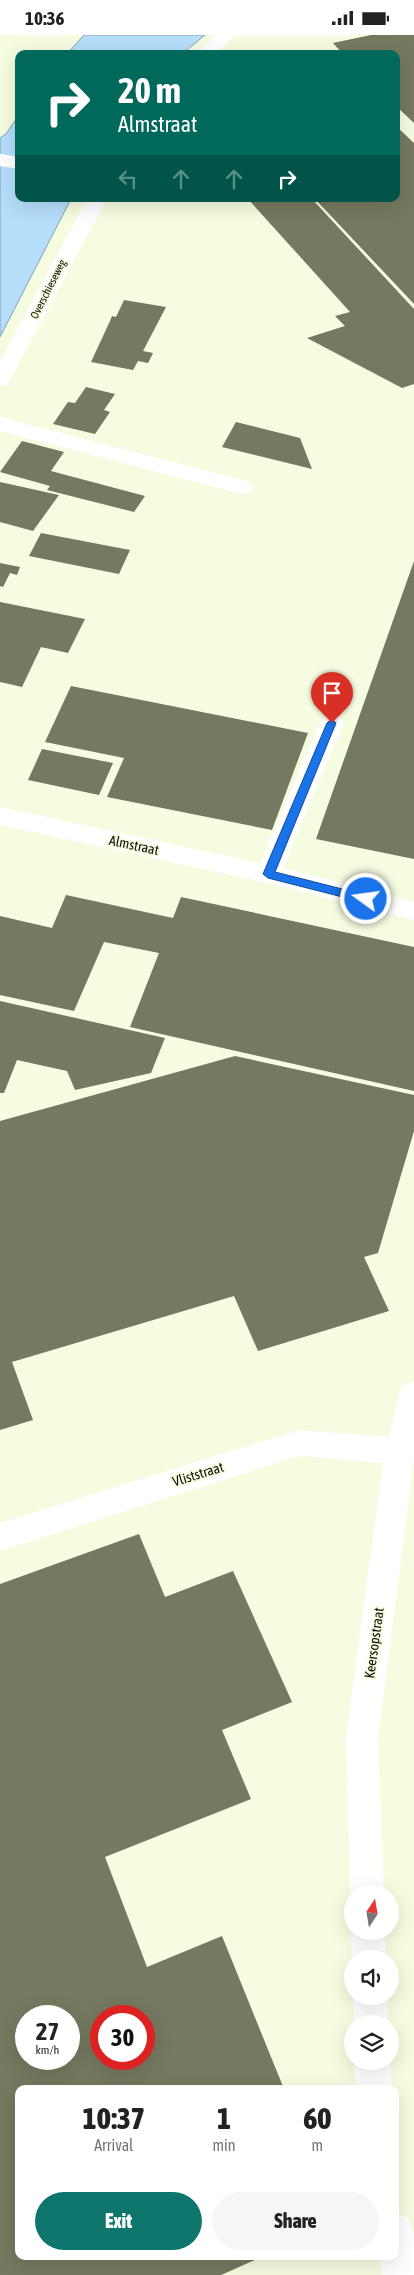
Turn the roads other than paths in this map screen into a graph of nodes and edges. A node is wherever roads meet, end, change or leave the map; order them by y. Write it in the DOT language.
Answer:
graph roads {
  1 [pos="227,35"];
  2 [pos="210,50"];
  3 [pos="0,160"];
  4 [pos="15,162"];
  5 [pos="95,202"];
  6 [pos="0,380"];
  7 [pos="0,424"];
  8 [pos="242,487"];
  9 [pos="332,723"];
  10 [pos="0,816"];
  11 [pos="268,874"];
  12 [pos="414,911"];
  13 [pos="414,1394"];
  14 [pos="400,1451"];
  15 [pos="0,1537"];
  16 [pos="367,1885"];
  17 [pos="373,2070"];
  18 [pos="374,2085"];
  19 [pos="399,2256"];
  20 [pos="402,2275"];
  1 -- 2 [label="street"];
  3 -- 4 [label="street"];
  5 -- 6 [label="street, Overschieseweg"];
  7 -- 8 [label="street"];
  9 -- 11 [label="street"];
  10 -- 11 [label="street, Almstraat"];
  11 -- 12 [label="street, Almstraat"];
  13 -- 14 [label="street, Keersopstraat"];
  14 -- 15 [label="street, Vliststraat"];
  14 -- 16 [label="street, Keersopstraat"];
  17 -- 18 [label="street"];
  19 -- 20 [label="street"];
}
